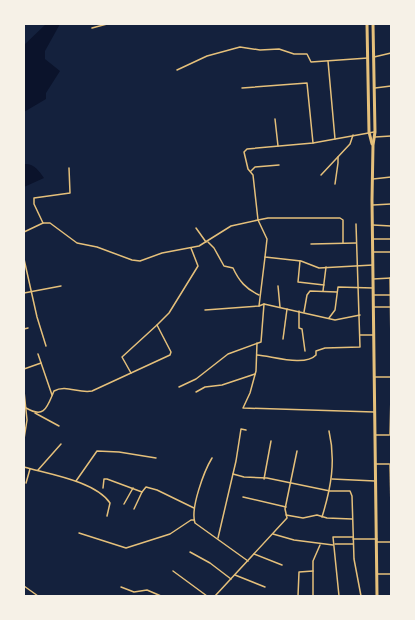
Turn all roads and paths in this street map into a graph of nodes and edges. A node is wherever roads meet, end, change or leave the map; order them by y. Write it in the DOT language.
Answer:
graph roads {
  1 [pos="106,24"];
  2 [pos="367,24"];
  3 [pos="373,24"];
  4 [pos="92,28"];
  5 [pos="391,53"];
  6 [pos="374,57"];
  7 [pos="368,58"];
  8 [pos="328,60"];
  9 [pos="177,70"];
  10 [pos="391,86"];
  11 [pos="242,88"];
  12 [pos="375,88"];
  13 [pos="275,119"];
  14 [pos="369,132"];
  15 [pos="375,132"];
  16 [pos="353,135"];
  17 [pos="370,136"];
  18 [pos="391,136"];
  19 [pos="374,137"];
  20 [pos="335,139"];
  21 [pos="313,143"];
  22 [pos="373,145"];
  23 [pos="278,146"];
  24 [pos="338,157"];
  25 [pos="279,165"];
  26 [pos="69,168"];
  27 [pos="251,171"];
  28 [pos="321,175"];
  29 [pos="391,177"];
  30 [pos="372,179"];
  31 [pos="335,184"];
  32 [pos="391,204"];
  33 [pos="372,205"];
  34 [pos="258,220"];
  35 [pos="43,223"];
  36 [pos="356,224"];
  37 [pos="372,225"];
  38 [pos="391,226"];
  39 [pos="196,228"];
  40 [pos="24,232"];
  41 [pos="373,239"];
  42 [pos="391,239"];
  43 [pos="206,242"];
  44 [pos="342,243"];
  45 [pos="356,243"];
  46 [pos="311,244"];
  47 [pos="191,248"];
  48 [pos="373,252"];
  49 [pos="391,252"];
  50 [pos="265,257"];
  51 [pos="24,259"];
  52 [pos="300,261"];
  53 [pos="373,265"];
  54 [pos="356,266"];
  55 [pos="326,268"];
  56 [pos="373,278"];
  57 [pos="391,278"];
  58 [pos="317,284"];
  59 [pos="324,285"];
  60 [pos="61,286"];
  61 [pos="278,286"];
  62 [pos="359,288"];
  63 [pos="373,288"];
  64 [pos="316,290"];
  65 [pos="323,290"];
  66 [pos="31,292"];
  67 [pos="337,292"];
  68 [pos="24,293"];
  69 [pos="259,295"];
  70 [pos="373,295"];
  71 [pos="391,295"];
  72 [pos="264,304"];
  73 [pos="259,306"];
  74 [pos="280,307"];
  75 [pos="373,307"];
  76 [pos="390,307"];
  77 [pos="287,309"];
  78 [pos="205,310"];
  79 [pos="299,311"];
  80 [pos="304,312"];
  81 [pos="390,313"];
  82 [pos="360,315"];
  83 [pos="329,318"];
  84 [pos="157,325"];
  85 [pos="28,328"];
  86 [pos="24,329"];
  87 [pos="360,335"];
  88 [pos="374,335"];
  89 [pos="283,340"];
  90 [pos="257,343"];
  91 [pos="46,346"];
  92 [pos="391,346"];
  93 [pos="305,351"];
  94 [pos="38,354"];
  95 [pos="257,355"];
  96 [pos="41,363"];
  97 [pos="24,369"];
  98 [pos="131,373"];
  99 [pos="255,374"];
  100 [pos="374,377"];
  101 [pos="391,377"];
  102 [pos="179,387"];
  103 [pos="24,391"];
  104 [pos="196,392"];
  105 [pos="391,394"];
  106 [pos="52,395"];
  107 [pos="26,408"];
  108 [pos="374,412"];
  109 [pos="35,413"];
  110 [pos="59,426"];
  111 [pos="246,430"];
  112 [pos="329,431"];
  113 [pos="375,435"];
  114 [pos="390,435"];
  115 [pos="24,439"];
  116 [pos="271,441"];
  117 [pos="61,444"];
  118 [pos="297,451"];
  119 [pos="156,458"];
  120 [pos="212,458"];
  121 [pos="375,464"];
  122 [pos="390,464"];
  123 [pos="24,467"];
  124 [pos="30,469"];
  125 [pos="38,470"];
  126 [pos="233,474"];
  127 [pos="264,479"];
  128 [pos="332,479"];
  129 [pos="375,480"];
  130 [pos="76,481"];
  131 [pos="26,483"];
  132 [pos="290,484"];
  133 [pos="391,484"];
  134 [pos="102,488"];
  135 [pos="133,488"];
  136 [pos="330,491"];
  137 [pos="142,492"];
  138 [pos="391,492"];
  139 [pos="243,497"];
  140 [pos="124,504"];
  141 [pos="286,507"];
  142 [pos="194,508"];
  143 [pos="134,509"];
  144 [pos="391,509"];
  145 [pos="286,515"];
  146 [pos="107,516"];
  147 [pos="322,517"];
  148 [pos="352,519"];
  149 [pos="194,520"];
  150 [pos="80,533"];
  151 [pos="273,534"];
  152 [pos="218,538"];
  153 [pos="353,538"];
  154 [pos="377,540"];
  155 [pos="391,542"];
  156 [pos="353,544"];
  157 [pos="320,545"];
  158 [pos="334,545"];
  159 [pos="190,552"];
  160 [pos="254,554"];
  161 [pos="248,561"];
  162 [pos="282,565"];
  163 [pos="173,571"];
  164 [pos="313,571"];
  165 [pos="377,574"];
  166 [pos="391,574"];
  167 [pos="235,575"];
  168 [pos="231,579"];
  169 [pos="24,586"];
  170 [pos="121,587"];
  171 [pos="264,587"];
  172 [pos="38,596"];
  173 [pos="161,596"];
  174 [pos="207,596"];
  175 [pos="216,596"];
  176 [pos="298,596"];
  177 [pos="313,596"];
  178 [pos="339,596"];
  179 [pos="361,596"];
  180 [pos="377,596"];
  1 -- 4 [label="street"];
  2 -- 7 [label="highway"];
  3 -- 6 [label="highway"];
  5 -- 6 [label="street"];
  6 -- 7 [label="highway"];
  6 -- 12 [label="highway"];
  7 -- 8 [label="street"];
  7 -- 14 [label="highway"];
  8 -- 9 [label="street"];
  8 -- 20 [label="street"];
  10 -- 12 [label="street"];
  11 -- 21 [label="street"];
  12 -- 15 [label="highway"];
  13 -- 23 [label="street"];
  14 -- 15 [label="street"];
  14 -- 16 [label="street"];
  14 -- 17 [label="highway"];
  15 -- 19 [label="highway"];
  16 -- 20 [label="street"];
  16 -- 24 [label="street"];
  17 -- 19 [label="street"];
  17 -- 22 [label="highway"];
  18 -- 19 [label="street"];
  19 -- 22 [label="highway"];
  20 -- 21 [label="street"];
  21 -- 23 [label="street"];
  22 -- 30 [label="highway"];
  23 -- 27 [label="street"];
  24 -- 28 [label="street"];
  24 -- 31 [label="street"];
  25 -- 27 [label="street"];
  26 -- 35 [label="street"];
  27 -- 34 [label="street"];
  29 -- 30 [label="street"];
  30 -- 33 [label="highway"];
  32 -- 33 [label="street"];
  33 -- 37 [label="highway"];
  34 -- 43 [label="street"];
  34 -- 44 [label="street"];
  34 -- 50 [label="street"];
  35 -- 40 [label="street"];
  35 -- 47 [label="street"];
  36 -- 45 [label="street"];
  37 -- 38 [label="street"];
  37 -- 41 [label="highway"];
  39 -- 43 [label="street"];
  41 -- 42 [label="street"];
  41 -- 48 [label="highway"];
  43 -- 47 [label="street"];
  43 -- 69 [label="street"];
  44 -- 45 [label="street"];
  44 -- 46 [label="street"];
  45 -- 54 [label="street"];
  47 -- 84 [label="street"];
  48 -- 49 [label="street"];
  48 -- 53 [label="highway"];
  50 -- 52 [label="street"];
  50 -- 69 [label="street"];
  51 -- 66 [label="street"];
  52 -- 55 [label="street"];
  52 -- 58 [label="street"];
  53 -- 54 [label="street"];
  53 -- 56 [label="highway"];
  54 -- 55 [label="street"];
  54 -- 62 [label="street"];
  55 -- 59 [label="street"];
  56 -- 57 [label="street"];
  56 -- 63 [label="highway"];
  57 -- 71 [label="street"];
  58 -- 59 [label="street"];
  58 -- 64 [label="street"];
  59 -- 65 [label="street"];
  60 -- 66 [label="street"];
  61 -- 74 [label="street"];
  62 -- 63 [label="street"];
  62 -- 67 [label="street"];
  62 -- 82 [label="street"];
  63 -- 70 [label="highway"];
  64 -- 65 [label="street"];
  64 -- 80 [label="street"];
  65 -- 67 [label="street"];
  66 -- 68 [label="street"];
  66 -- 91 [label="street"];
  67 -- 83 [label="street"];
  69 -- 73 [label="street"];
  70 -- 71 [label="street"];
  70 -- 75 [label="highway"];
  71 -- 76 [label="street"];
  72 -- 73 [label="street"];
  72 -- 74 [label="street"];
  72 -- 90 [label="street"];
  73 -- 78 [label="street"];
  74 -- 77 [label="street"];
  75 -- 76 [label="street"];
  75 -- 88 [label="highway"];
  76 -- 81 [label="street"];
  77 -- 79 [label="street"];
  77 -- 89 [label="street"];
  79 -- 80 [label="street"];
  79 -- 93 [label="street"];
  80 -- 83 [label="street"];
  81 -- 92 [label="street"];
  82 -- 83 [label="street"];
  82 -- 87 [label="street"];
  84 -- 98 [label="street"];
  84 -- 98 [label="street"];
  85 -- 86 [label="street"];
  87 -- 88 [label="street"];
  87 -- 95 [label="street"];
  88 -- 100 [label="highway"];
  90 -- 95 [label="street"];
  90 -- 102 [label="street"];
  94 -- 96 [label="street"];
  95 -- 99 [label="street"];
  96 -- 97 [label="street"];
  96 -- 106 [label="street"];
  98 -- 106 [label="street"];
  99 -- 104 [label="street"];
  99 -- 108 [label="street"];
  100 -- 101 [label="street"];
  100 -- 108 [label="highway"];
  103 -- 107 [label="street"];
  105 -- 114 [label="street"];
  106 -- 109 [label="street"];
  107 -- 109 [label="street"];
  107 -- 115 [label="street"];
  108 -- 113 [label="highway"];
  109 -- 110 [label="street"];
  111 -- 126 [label="street"];
  112 -- 128 [label="street"];
  113 -- 114 [label="street"];
  113 -- 121 [label="highway"];
  116 -- 127 [label="street"];
  117 -- 125 [label="street"];
  118 -- 132 [label="street"];
  119 -- 130 [label="street"];
  120 -- 142 [label="street"];
  121 -- 122 [label="street"];
  121 -- 129 [label="highway"];
  122 -- 133 [label="street"];
  123 -- 124 [label="street"];
  124 -- 125 [label="street"];
  124 -- 131 [label="street"];
  125 -- 130 [label="street"];
  126 -- 127 [label="street"];
  126 -- 152 [label="street"];
  127 -- 132 [label="street"];
  128 -- 129 [label="street"];
  128 -- 136 [label="street"];
  129 -- 154 [label="highway"];
  130 -- 146 [label="street"];
  132 -- 136 [label="street"];
  132 -- 141 [label="street"];
  133 -- 138 [label="street"];
  134 -- 135 [label="street"];
  135 -- 137 [label="street"];
  135 -- 140 [label="street"];
  136 -- 147 [label="street"];
  136 -- 148 [label="street"];
  137 -- 142 [label="street"];
  137 -- 143 [label="street"];
  138 -- 144 [label="street"];
  139 -- 141 [label="street"];
  141 -- 145 [label="street"];
  142 -- 149 [label="street"];
  145 -- 147 [label="street"];
  145 -- 151 [label="street"];
  147 -- 148 [label="street"];
  148 -- 153 [label="street"];
  149 -- 150 [label="street"];
  149 -- 152 [label="street"];
  151 -- 157 [label="street"];
  151 -- 160 [label="street"];
  152 -- 161 [label="street"];
  153 -- 154 [label="street"];
  153 -- 156 [label="street"];
  153 -- 158 [label="street"];
  154 -- 155 [label="street"];
  154 -- 165 [label="highway"];
  156 -- 158 [label="street"];
  156 -- 179 [label="street"];
  157 -- 158 [label="street"];
  157 -- 164 [label="street"];
  158 -- 178 [label="street"];
  159 -- 168 [label="street"];
  160 -- 161 [label="street"];
  160 -- 162 [label="street"];
  161 -- 167 [label="street"];
  163 -- 174 [label="street"];
  164 -- 176 [label="street"];
  164 -- 177 [label="street"];
  165 -- 166 [label="street"];
  165 -- 180 [label="highway"];
  167 -- 168 [label="street"];
  167 -- 171 [label="street"];
  168 -- 175 [label="street"];
  169 -- 172 [label="street"];
  170 -- 173 [label="street"];
}
